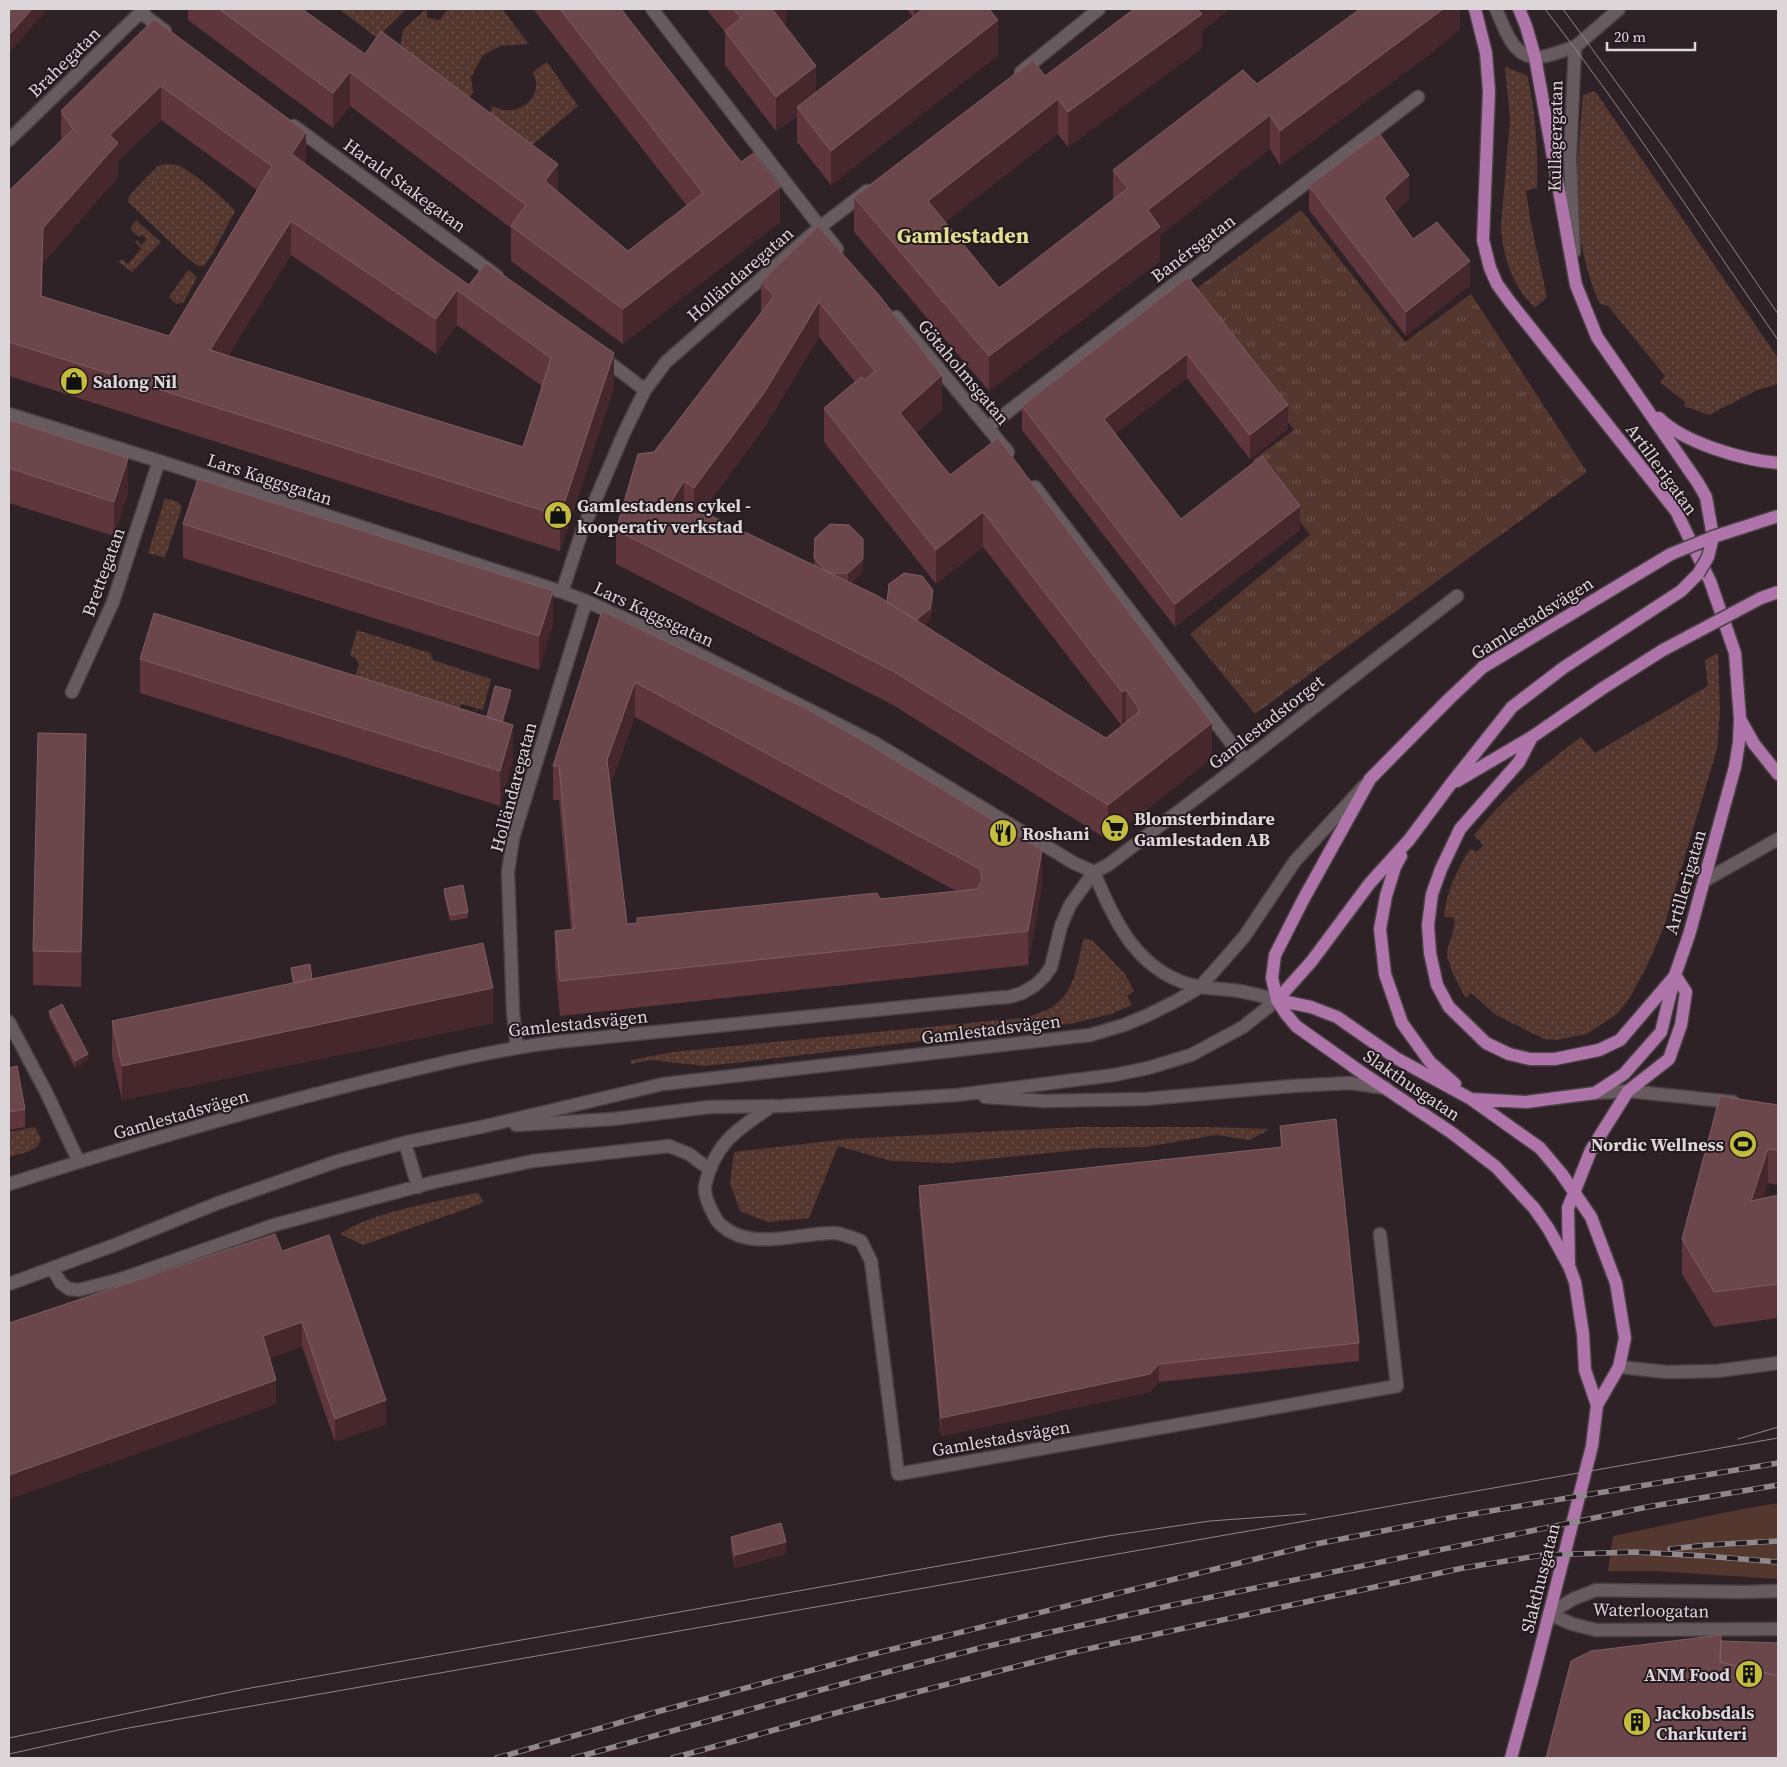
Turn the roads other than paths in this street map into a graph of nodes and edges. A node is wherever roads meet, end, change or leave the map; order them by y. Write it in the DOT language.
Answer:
graph roads {
  1 [pos="652,9"];
  2 [pos="1099,9"];
  3 [pos="1475,9"];
  4 [pos="1496,9"];
  5 [pos="1519,9"];
  6 [pos="1619,9"];
  7 [pos="142,11"];
  8 [pos="172,36"];
  9 [pos="1575,47"];
  10 [pos="1535,57"];
  11 [pos="1014,77"];
  12 [pos="1418,97"];
  13 [pos="284,119"];
  14 [pos="9,140"];
  15 [pos="874,185"];
  16 [pos="820,227"];
  17 [pos="844,256"];
  18 [pos="505,282"];
  19 [pos="1576,285"];
  20 [pos="889,309"];
  21 [pos="591,348"];
  22 [pos="645,390"];
  23 [pos="1637,396"];
  24 [pos="9,414"];
  25 [pos="988,427"];
  26 [pos="159,461"];
  27 [pos="1778,463"];
  28 [pos="1017,464"];
  29 [pos="1029,479"];
  30 [pos="1778,516"];
  31 [pos="1713,537"];
  32 [pos="562,592"];
  33 [pos="1778,592"];
  34 [pos="1457,596"];
  35 [pos="586,601"];
  36 [pos="72,692"];
  37 [pos="1740,719"];
  38 [pos="1532,736"];
  39 [pos="1245,761"];
  40 [pos="1778,774"];
  41 [pos="1370,779"];
  42 [pos="1450,785"];
  43 [pos="1778,839"];
  44 [pos="1410,840"];
  45 [pos="1094,872"];
  46 [pos="1704,881"];
  47 [pos="1675,975"];
  48 [pos="1200,987"];
  49 [pos="1277,1000"];
  50 [pos="9,1022"];
  51 [pos="517,1047"];
  52 [pos="1386,1088"];
  53 [pos="1628,1091"];
  54 [pos="1595,1092"];
  55 [pos="957,1095"];
  56 [pos="1471,1099"];
  57 [pos="1749,1104"];
  58 [pos="772,1106"];
  59 [pos="481,1127"];
  60 [pos="405,1143"];
  61 [pos="79,1162"];
  62 [pos="709,1169"];
  63 [pos="9,1184"];
  64 [pos="418,1187"];
  65 [pos="1575,1193"];
  66 [pos="1380,1234"];
  67 [pos="1569,1266"];
  68 [pos="52,1268"];
  69 [pos="9,1284"];
  70 [pos="1778,1363"];
  71 [pos="1619,1366"];
  72 [pos="1597,1405"];
  73 [pos="1778,1591"];
  74 [pos="1549,1614"];
  75 [pos="1778,1629"];
  76 [pos="1511,1758"];
  1 -- 16 [label="street"];
  2 -- 11 [label="street"];
  3 -- 37 [label="main road, Artillerigatan"];
  4 -- 10 [label="street"];
  5 -- 10 [label="main road, Artillerigatan"];
  6 -- 9 [label="street"];
  7 -- 8 [label="street"];
  7 -- 14 [label="street, Brahegatan"];
  9 -- 10 [label="street"];
  9 -- 19 [label="street, Kullagergatan"];
  10 -- 19 [label="main road, Artillerigatan"];
  12 -- 25 [label="street, Banérsgatan"];
  13 -- 18 [label="street, Harald Stakegatan"];
  15 -- 16 [label="street, Holländaregatan"];
  16 -- 17 [label="street"];
  16 -- 22 [label="street, Holländaregatan"];
  19 -- 23 [label="main road, Artillerigatan"];
  20 -- 25 [label="street, Götaholmsgatan"];
  21 -- 22 [label="street"];
  22 -- 32 [label="street, Holländaregatan"];
  23 -- 27 [label="main road, Artillerigatan"];
  23 -- 31 [label="main road, Artillerigatan"];
  24 -- 26 [label="street, Lars Kaggsgatan"];
  25 -- 28 [label="street, Götaholmsgatan"];
  26 -- 32 [label="street, Lars Kaggsgatan"];
  26 -- 36 [label="street, Brettegatan"];
  29 -- 39 [label="street"];
  30 -- 31 [label="main road, Gamlestadsvägen, bridge"];
  31 -- 41 [label="main road, Gamlestadsvägen, bridge"];
  31 -- 42 [label="main road, Gamlestadsvägen, bridge"];
  32 -- 35 [label="street, Lars Kaggsgatan"];
  33 -- 38 [label="main road, Gamlestadsvägen, bridge"];
  34 -- 39 [label="street, Gamlestadstorget"];
  35 -- 45 [label="street, Lars Kaggsgatan"];
  35 -- 51 [label="street, Holländaregatan"];
  37 -- 40 [label="main road"];
  37 -- 46 [label="main road, Artillerigatan"];
  38 -- 42 [label="main road, Gamlestadsvägen"];
  38 -- 47 [label="main road, Artillerigatan"];
  39 -- 45 [label="street, Gamlestadstorget"];
  41 -- 48 [label="street, Gamlestadsvägen"];
  41 -- 49 [label="main road, Gamlestadsvägen"];
  42 -- 44 [label="main road, Gamlestadsvägen"];
  43 -- 46 [label="street"];
  44 -- 49 [label="main road, Gamlestadsvägen"];
  44 -- 56 [label="main road, Slakthusgatan"];
  45 -- 48 [label="street"];
  45 -- 51 [label="street, Gamlestadsvägen"];
  46 -- 47 [label="main road, Artillerigatan"];
  47 -- 53 [label="main road"];
  47 -- 54 [label="main road, Artillerigatan"];
  48 -- 49 [label="street"];
  48 -- 59 [label="street, Gamlestadsvägen"];
  49 -- 52 [label="main road, Slakthusgatan"];
  49 -- 55 [label="street, Gamlestadsvägen"];
  49 -- 56 [label="main road, Slakthusgatan"];
  50 -- 61 [label="street"];
  51 -- 61 [label="street, Gamlestadsvägen"];
  52 -- 55 [label="street, Gamlestadsvägen"];
  52 -- 67 [label="main road, Slakthusgatan"];
  53 -- 54 [label="street"];
  53 -- 57 [label="street"];
  53 -- 65 [label="main road"];
  54 -- 56 [label="main road, Artillerigatan"];
  55 -- 58 [label="street, Gamlestadsvägen"];
  56 -- 65 [label="main road, Slakthusgatan"];
  58 -- 59 [label="street, Gamlestadsvägen"];
  58 -- 62 [label="street, Gamlestadsvägen"];
  59 -- 60 [label="street, Gamlestadsvägen"];
  60 -- 64 [label="street"];
  60 -- 68 [label="street, Gamlestadsvägen"];
  61 -- 63 [label="street, Gamlestadsvägen"];
  62 -- 64 [label="street"];
  62 -- 66 [label="street, Gamlestadsvägen"];
  64 -- 68 [label="street"];
  65 -- 67 [label="main road"];
  65 -- 71 [label="main road, Slakthusgatan"];
  67 -- 72 [label="main road, Slakthusgatan"];
  68 -- 69 [label="street, Gamlestadsvägen"];
  70 -- 71 [label="street"];
  71 -- 72 [label="main road, Slakthusgatan"];
  72 -- 74 [label="main road, Slakthusgatan"];
  73 -- 74 [label="street, Waterloogatan"];
  74 -- 75 [label="street, Waterloogatan"];
  74 -- 76 [label="main road, Slakthusgatan"];
}
